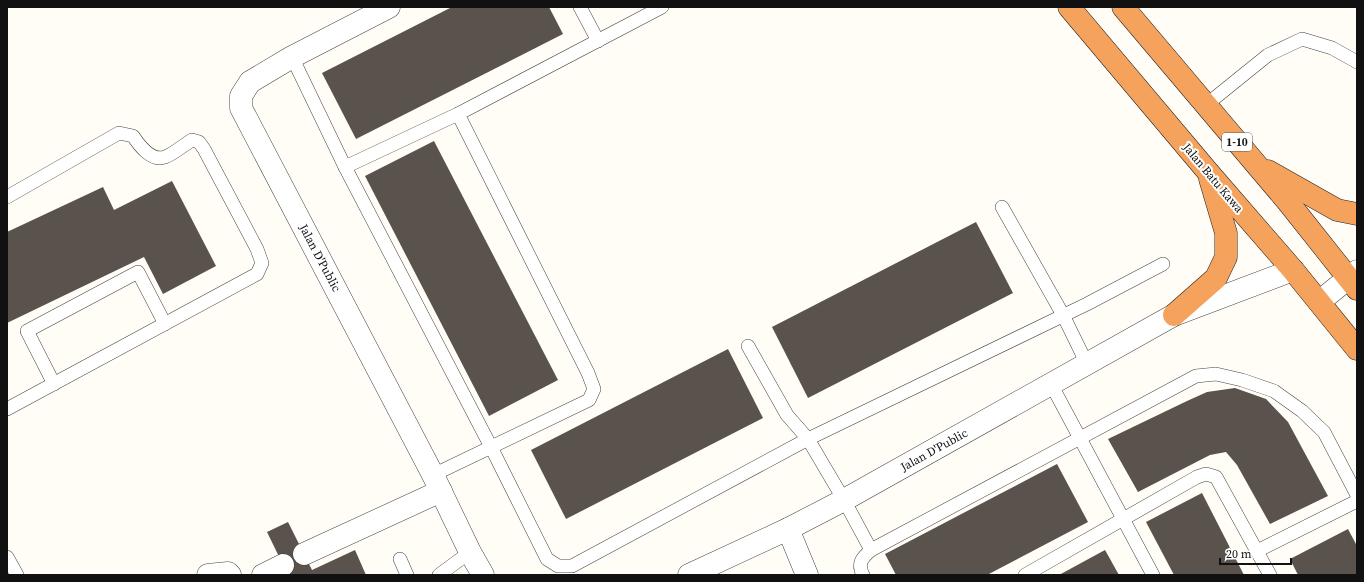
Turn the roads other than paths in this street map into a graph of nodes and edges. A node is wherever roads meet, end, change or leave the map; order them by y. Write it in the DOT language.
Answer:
graph roads {
  1 [pos="390,7"];
  2 [pos="580,7"];
  3 [pos="662,7"];
  4 [pos="1069,7"];
  5 [pos="1123,7"];
  6 [pos="598,41"];
  7 [pos="292,57"];
  8 [pos="1357,62"];
  9 [pos="1206,105"];
  10 [pos="458,114"];
  11 [pos="1256,165"];
  12 [pos="345,167"];
  13 [pos="1208,172"];
  14 [pos="7,196"];
  15 [pos="1002,207"];
  16 [pos="1357,214"];
  17 [pos="1163,264"];
  18 [pos="1293,270"];
  19 [pos="1354,279"];
  20 [pos="1319,302"];
  21 [pos="1063,315"];
  22 [pos="1174,315"];
  23 [pos="165,324"];
  24 [pos="748,346"];
  25 [pos="1357,349"];
  26 [pos="1087,364"];
  27 [pos="54,384"];
  28 [pos="1051,384"];
  29 [pos="7,409"];
  30 [pos="808,439"];
  31 [pos="1080,439"];
  32 [pos="491,447"];
  33 [pos="437,483"];
  34 [pos="1357,495"];
  35 [pos="844,500"];
  36 [pos="1357,501"];
  37 [pos="1123,518"];
  38 [pos="788,529"];
  39 [pos="870,550"];
  40 [pos="1257,551"];
  41 [pos="470,552"];
  42 [pos="304,554"];
  43 [pos="7,557"];
  44 [pos="400,559"];
  45 [pos="283,565"];
  46 [pos="17,575"];
  47 [pos="208,575"];
  48 [pos="230,575"];
  49 [pos="262,575"];
  50 [pos="407,575"];
  51 [pos="439,575"];
  52 [pos="483,575"];
  53 [pos="689,575"];
  54 [pos="807,575"];
  55 [pos="863,575"];
  56 [pos="1025,575"];
  57 [pos="1153,575"];
  58 [pos="1270,575"];
  1 -- 7 [label="street, Jalan D'Public"];
  2 -- 6 [label="lane"];
  3 -- 6 [label="lane"];
  4 -- 13 [label="highway, Jalan Batu Kawa"];
  5 -- 9 [label="highway, 1-10"];
  6 -- 10 [label="lane"];
  7 -- 12 [label="lane"];
  7 -- 33 [label="street, Jalan D'Public"];
  8 -- 9 [label="lane"];
  9 -- 11 [label="highway, 1-10"];
  10 -- 12 [label="lane"];
  10 -- 32 [label="lane"];
  11 -- 16 [label="highway"];
  11 -- 19 [label="highway, 1-10"];
  12 -- 32 [label="lane"];
  13 -- 18 [label="highway, Jalan Batu Kawa"];
  13 -- 22 [label="highway"];
  14 -- 23 [label="lane"];
  15 -- 21 [label="lane"];
  17 -- 21 [label="lane"];
  18 -- 20 [label="highway, Jalan Batu Kawa"];
  18 -- 22 [label="street, Jalan D'Public"];
  19 -- 20 [label="street"];
  20 -- 25 [label="highway, Jalan Batu Kawa"];
  21 -- 26 [label="lane"];
  21 -- 30 [label="lane"];
  22 -- 26 [label="street, Jalan D'Public"];
  23 -- 27 [label="lane"];
  23 -- 27 [label="lane"];
  24 -- 30 [label="lane"];
  26 -- 28 [label="street, Jalan D'Public"];
  27 -- 29 [label="lane"];
  28 -- 31 [label="lane"];
  28 -- 35 [label="street, Jalan D'Public"];
  30 -- 32 [label="lane"];
  30 -- 35 [label="lane"];
  31 -- 34 [label="lane"];
  31 -- 37 [label="lane"];
  31 -- 39 [label="lane"];
  32 -- 33 [label="lane"];
  33 -- 41 [label="street, Jalan D'Public"];
  33 -- 42 [label="street"];
  35 -- 38 [label="street, Jalan D'Public"];
  35 -- 39 [label="lane"];
  36 -- 40 [label="lane"];
  37 -- 40 [label="lane"];
  37 -- 56 [label="lane"];
  37 -- 57 [label="lane"];
  38 -- 53 [label="street, Jalan D'Public"];
  38 -- 54 [label="street"];
  39 -- 55 [label="lane"];
  40 -- 58 [label="lane"];
  41 -- 51 [label="lane"];
  41 -- 52 [label="street, Jalan D'Public"];
  43 -- 46 [label="lane"];
  44 -- 50 [label="lane"];
  45 -- 49 [label="street"];
  47 -- 48 [label="street"];
}
